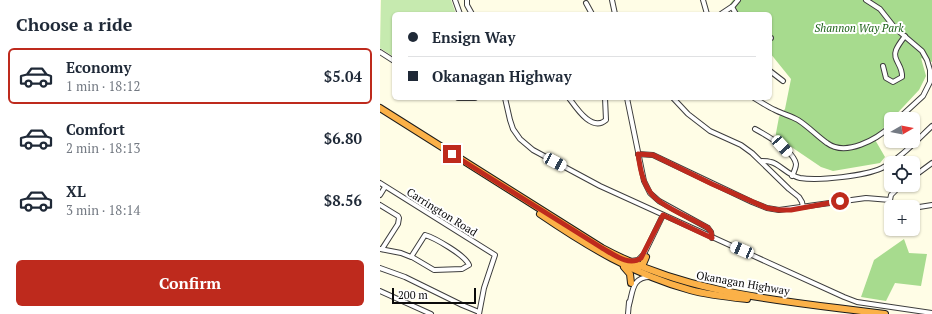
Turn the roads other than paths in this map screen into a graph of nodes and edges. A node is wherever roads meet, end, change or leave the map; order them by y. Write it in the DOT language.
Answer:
graph roads {
  1 [pos="455,0"];
  2 [pos="467,0"];
  3 [pos="612,0"];
  4 [pos="703,0"];
  5 [pos="738,0"];
  6 [pos="866,0"];
  7 [pos="586,3"];
  8 [pos="732,7"];
  9 [pos="459,12"];
  10 [pos="471,12"];
  11 [pos="591,12"];
  12 [pos="615,12"];
  13 [pos="706,12"];
  14 [pos="724,12"];
  15 [pos="735,12"];
  16 [pos="905,36"];
  17 [pos="380,52"];
  18 [pos="392,60"];
  19 [pos="883,66"];
  20 [pos="772,73"];
  21 [pos="783,81"];
  22 [pos="505,100"];
  23 [pos="570,100"];
  24 [pos="606,100"];
  25 [pos="627,100"];
  26 [pos="675,100"];
  27 [pos="758,100"];
  28 [pos="380,108"];
  29 [pos="906,112"];
  30 [pos="380,113"];
  31 [pos="932,126"];
  32 [pos="755,129"];
  33 [pos="884,132"];
  34 [pos="638,154"];
  35 [pos="762,161"];
  36 [pos="932,163"];
  37 [pos="920,172"];
  38 [pos="792,176"];
  39 [pos="380,183"];
  40 [pos="385,187"];
  41 [pos="894,192"];
  42 [pos="380,195"];
  43 [pos="890,200"];
  44 [pos="380,205"];
  45 [pos="932,205"];
  46 [pos="803,207"];
  47 [pos="920,207"];
  48 [pos="663,215"];
  49 [pos="652,238"];
  50 [pos="712,238"];
  51 [pos="381,249"];
  52 [pos="412,257"];
  53 [pos="646,257"];
  54 [pos="614,260"];
  55 [pos="624,260"];
  56 [pos="380,268"];
  57 [pos="638,269"];
  58 [pos="660,274"];
  59 [pos="650,277"];
  60 [pos="631,283"];
  61 [pos="380,291"];
  62 [pos="629,305"];
  63 [pos="479,313"];
  64 [pos="932,313"];
  65 [pos="431,314"];
  66 [pos="628,314"];
  67 [pos="855,314"];
  68 [pos="885,314"];
  1 -- 9 [label="street"];
  2 -- 10 [label="street"];
  3 -- 12 [label="street"];
  4 -- 13 [label="street"];
  5 -- 8 [label="street"];
  6 -- 16 [label="street"];
  7 -- 11 [label="street"];
  8 -- 14 [label="street"];
  8 -- 15 [label="street"];
  16 -- 19 [label="street"];
  16 -- 29 [label="street"];
  17 -- 18 [label="street"];
  20 -- 21 [label="street"];
  22 -- 48 [label="street"];
  23 -- 24 [label="street"];
  25 -- 34 [label="street"];
  26 -- 35 [label="street"];
  27 -- 33 [label="street"];
  28 -- 55 [label="highway, Okanagan Highway"];
  30 -- 54 [label="highway"];
  31 -- 38 [label="street"];
  32 -- 38 [label="street"];
  34 -- 46 [label="street"];
  34 -- 50 [label="street"];
  35 -- 38 [label="street"];
  35 -- 46 [label="street"];
  36 -- 37 [label="street"];
  39 -- 40 [label="street, Carrington Road"];
  40 -- 42 [label="street"];
  40 -- 63 [label="street, Carrington Road"];
  41 -- 43 [label="street"];
  43 -- 46 [label="street"];
  44 -- 51 [label="street"];
  45 -- 47 [label="street"];
  48 -- 49 [label="street"];
  48 -- 50 [label="street"];
  49 -- 53 [label="street"];
  49 -- 55 [label="street"];
  50 -- 64 [label="street"];
  51 -- 52 [label="street"];
  53 -- 57 [label="highway"];
  53 -- 58 [label="highway"];
  54 -- 57 [label="highway"];
  54 -- 60 [label="highway"];
  55 -- 57 [label="highway, Okanagan Highway"];
  56 -- 63 [label="street"];
  57 -- 58 [label="highway, Okanagan Highway"];
  57 -- 59 [label="highway, Okanagan Highway"];
  57 -- 60 [label="highway"];
  58 -- 68 [label="highway, Okanagan Highway"];
  59 -- 62 [label="street"];
  59 -- 67 [label="highway, Okanagan Highway"];
  60 -- 62 [label="street"];
  61 -- 65 [label="street"];
  62 -- 66 [label="street"];
}
